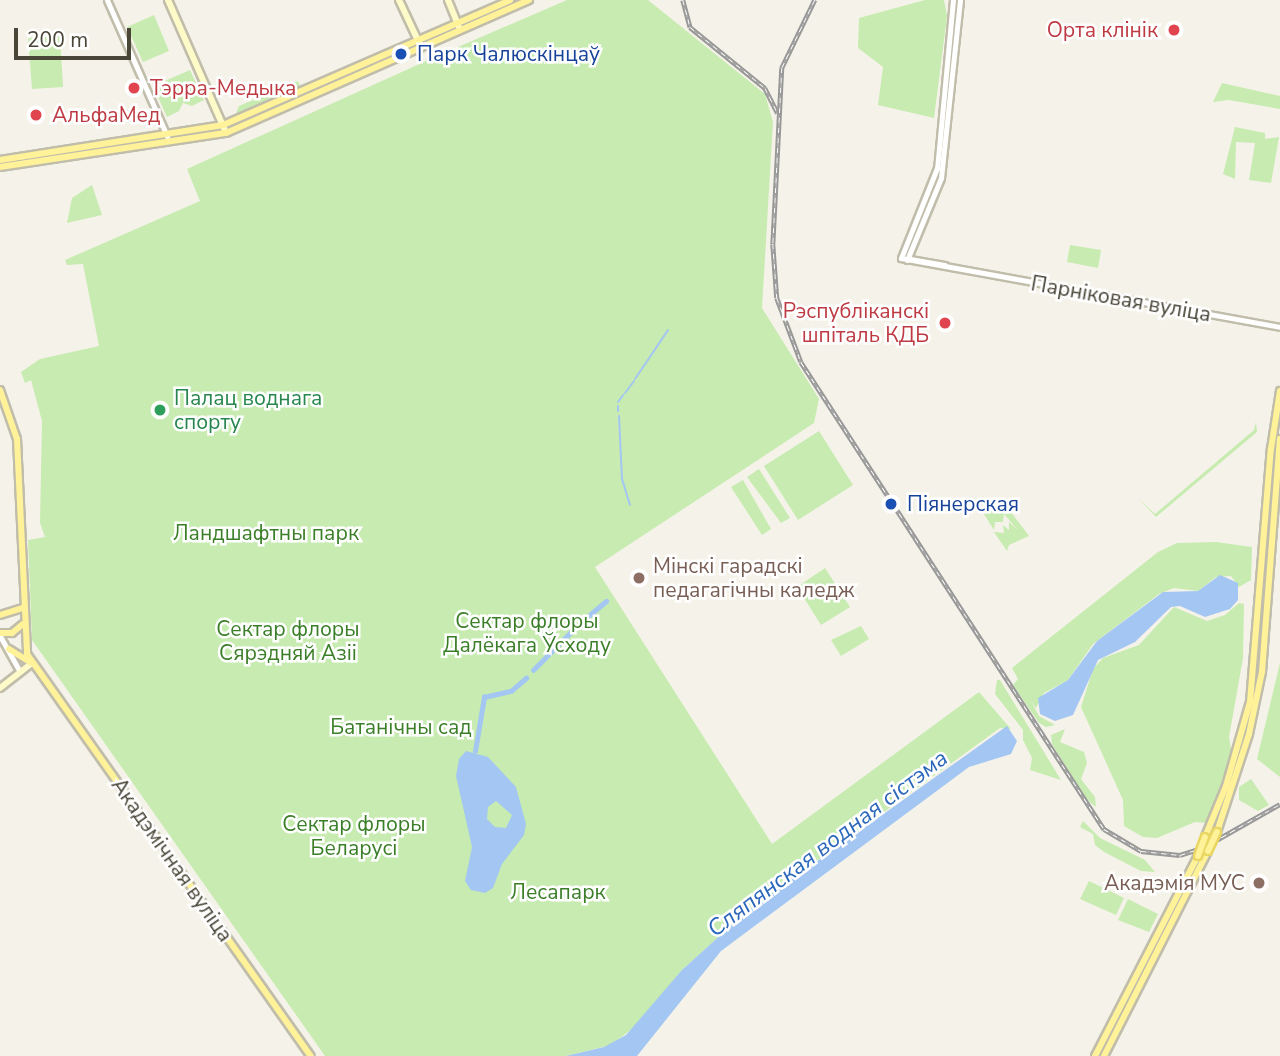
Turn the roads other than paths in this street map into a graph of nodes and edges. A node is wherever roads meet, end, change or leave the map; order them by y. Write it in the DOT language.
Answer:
graph roads {
  1 [pos="107,0"];
  2 [pos="168,0"];
  3 [pos="399,0"];
  4 [pos="448,0"];
  5 [pos="510,0"];
  6 [pos="529,0"];
  7 [pos="953,0"];
  8 [pos="960,0"];
  9 [pos="459,27"];
  10 [pos="419,44"];
  11 [pos="223,125"];
  12 [pos="226,133"];
  13 [pos="167,136"];
  14 [pos="941,157"];
  15 [pos="0,160"];
  16 [pos="0,167"];
  17 [pos="1280,327"];
  18 [pos="0,390"];
  19 [pos="1280,391"];
  20 [pos="1280,439"];
  21 [pos="1268,541"];
  22 [pos="23,608"];
  23 [pos="0,615"];
  24 [pos="23,624"];
  25 [pos="0,635"];
  26 [pos="9,649"];
  27 [pos="32,663"];
  28 [pos="20,672"];
  29 [pos="0,688"];
  30 [pos="1167,928"];
  31 [pos="311,1056"];
  32 [pos="1096,1056"];
  33 [pos="1104,1056"];
  1 -- 13 [label="street"];
  2 -- 11 [label="main road"];
  3 -- 10 [label="main road"];
  4 -- 9 [label="main road"];
  5 -- 9 [label="main road"];
  6 -- 9 [label="main road"];
  7 -- 14 [label="street"];
  8 -- 14 [label="street"];
  9 -- 10 [label="main road"];
  10 -- 11 [label="main road"];
  10 -- 12 [label="main road"];
  11 -- 12 [label="main road"];
  11 -- 13 [label="main road"];
  12 -- 16 [label="main road"];
  13 -- 15 [label="main road"];
  14 -- 17 [label="street, Парніковая вуліца"];
  18 -- 22 [label="main road"];
  19 -- 21 [label="main road"];
  20 -- 21 [label="main road"];
  21 -- 30 [label="main road, bridge"];
  21 -- 30 [label="main road, bridge"];
  22 -- 23 [label="main road"];
  22 -- 24 [label="main road"];
  24 -- 25 [label="main road"];
  24 -- 27 [label="main road"];
  25 -- 26 [label="street"];
  26 -- 27 [label="main road"];
  26 -- 28 [label="street"];
  27 -- 28 [label="main road"];
  27 -- 31 [label="main road, Акадэмічная вуліца"];
  28 -- 29 [label="main road"];
  30 -- 32 [label="main road"];
  30 -- 33 [label="main road"];
}
